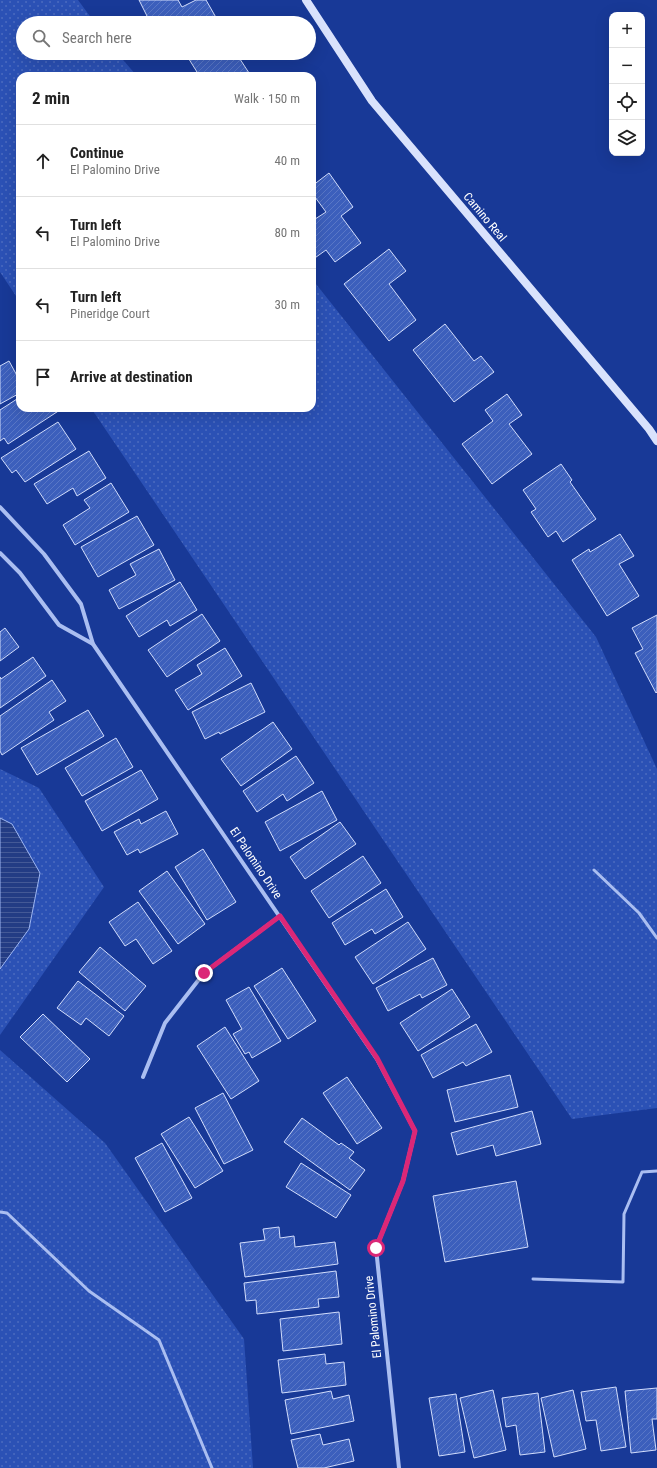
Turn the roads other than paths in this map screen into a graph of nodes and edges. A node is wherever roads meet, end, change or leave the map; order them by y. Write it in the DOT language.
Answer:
graph roads {
  1 [pos="306,0"];
  2 [pos="657,441"];
  3 [pos="0,507"];
  4 [pos="0,553"];
  5 [pos="93,644"];
  6 [pos="594,870"];
  7 [pos="280,916"];
  8 [pos="657,938"];
  9 [pos="144,1077"];
  10 [pos="657,1171"];
  11 [pos="0,1212"];
  12 [pos="533,1279"];
  13 [pos="212,1468"];
  14 [pos="399,1468"];
  1 -- 2 [label="main road, Camino Real"];
  3 -- 5 [label="street, El Palomino Drive"];
  4 -- 5 [label="street, El Palomino Drive"];
  5 -- 7 [label="street, El Palomino Drive"];
  6 -- 8 [label="lane"];
  7 -- 9 [label="street"];
  7 -- 14 [label="street, El Palomino Drive"];
  10 -- 12 [label="lane"];
  11 -- 13 [label="lane"];
}
